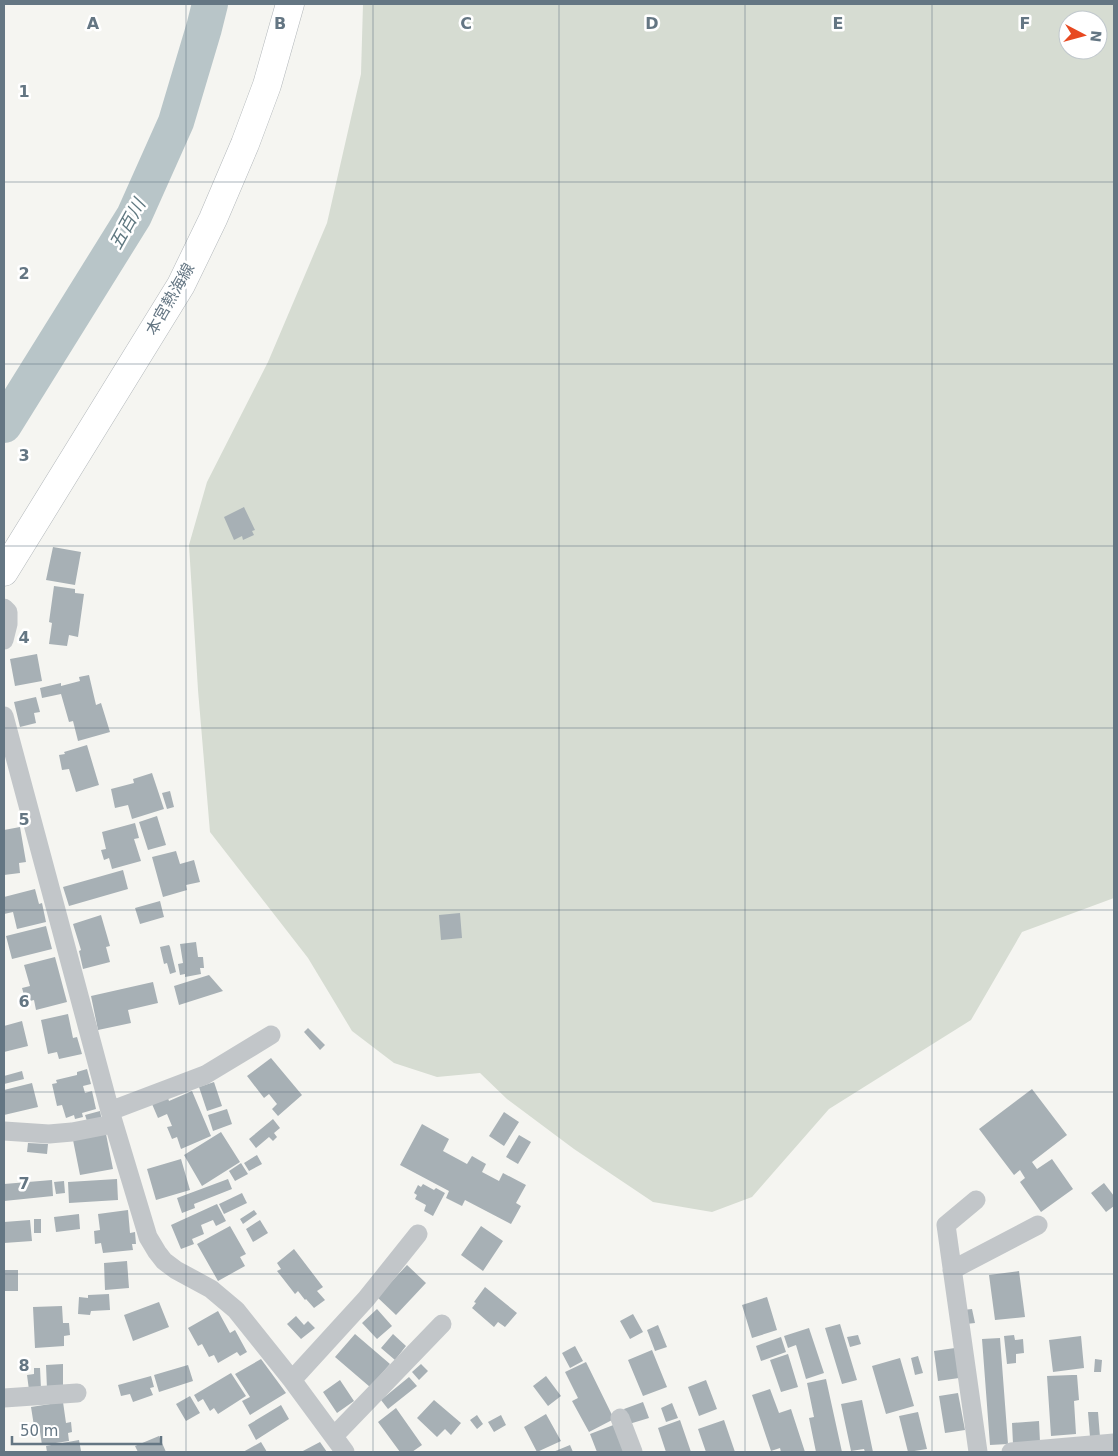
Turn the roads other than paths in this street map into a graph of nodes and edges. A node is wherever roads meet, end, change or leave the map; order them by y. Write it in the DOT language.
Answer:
graph roads {
  1 [pos="290,4"];
  2 [pos="4,572"];
  3 [pos="4,608"];
  4 [pos="4,640"];
  5 [pos="4,716"];
  6 [pos="271,1035"];
  7 [pos="112,1117"];
  8 [pos="4,1131"];
  9 [pos="976,1200"];
  10 [pos="1038,1225"];
  11 [pos="418,1234"];
  12 [pos="952,1270"];
  13 [pos="442,1324"];
  14 [pos="292,1380"];
  15 [pos="76,1393"];
  16 [pos="4,1398"];
  17 [pos="620,1418"];
  18 [pos="334,1436"];
  19 [pos="1114,1443"];
  20 [pos="345,1452"];
  21 [pos="633,1452"];
  22 [pos="978,1452"];
  23 [pos="1011,1452"];
  1 -- 2 [label="main road, 本宮熱海線"];
  3 -- 4 [label="street"];
  5 -- 7 [label="street"];
  6 -- 7 [label="street"];
  7 -- 8 [label="street"];
  7 -- 14 [label="street"];
  9 -- 12 [label="street"];
  10 -- 12 [label="street"];
  11 -- 14 [label="street"];
  12 -- 22 [label="street"];
  13 -- 18 [label="street"];
  14 -- 18 [label="street"];
  15 -- 16 [label="street"];
  17 -- 21 [label="street"];
  18 -- 20 [label="street"];
  19 -- 23 [label="street"];
}
